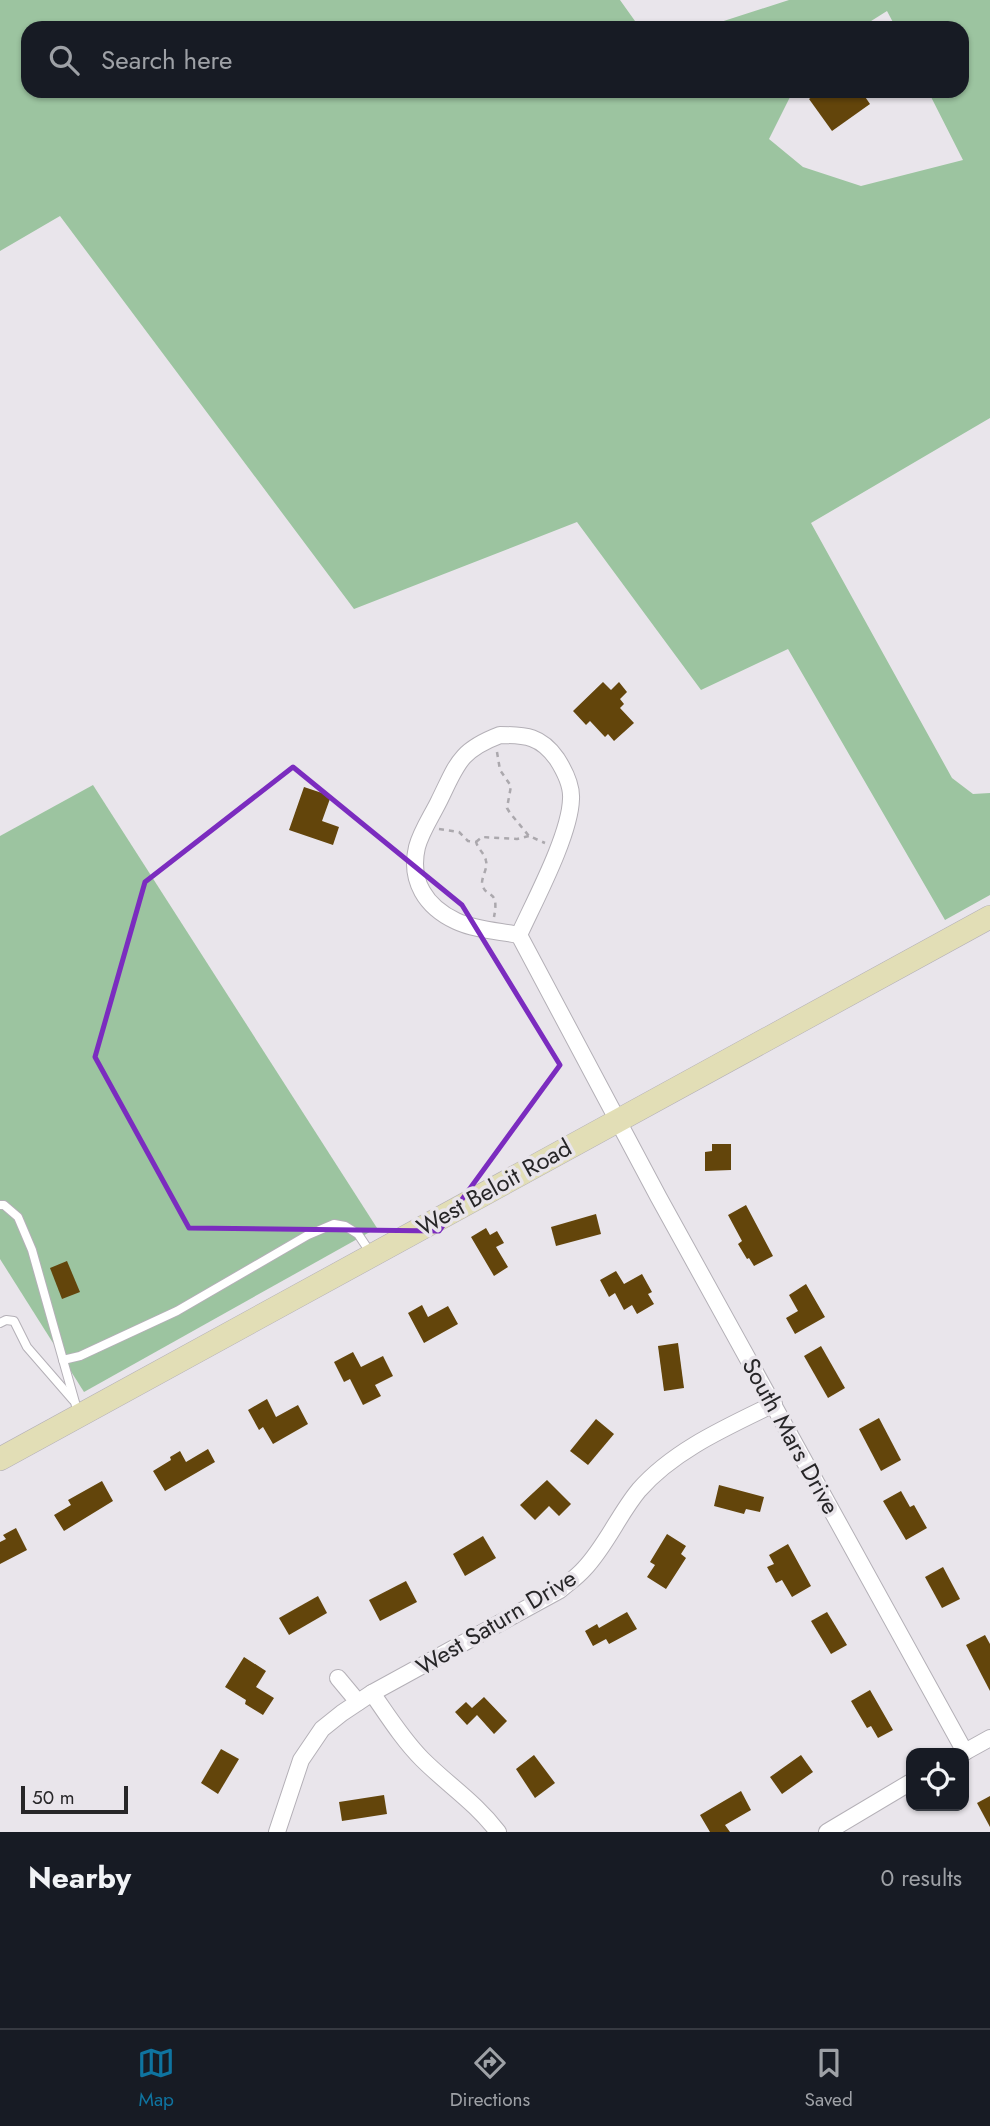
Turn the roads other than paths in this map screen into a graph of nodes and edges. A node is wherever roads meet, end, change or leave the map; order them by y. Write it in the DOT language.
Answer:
graph roads {
  1 [pos="990,917"];
  2 [pos="520,935"];
  3 [pos="618,1119"];
  4 [pos="0,1205"];
  5 [pos="372,1255"];
  6 [pos="0,1323"];
  7 [pos="63,1360"];
  8 [pos="774,1404"];
  9 [pos="77,1409"];
  10 [pos="1,1456"];
  11 [pos="338,1678"];
  12 [pos="365,1698"];
  13 [pos="990,1738"];
  14 [pos="961,1748"];
  15 [pos="969,1750"];
  16 [pos="906,1785"];
  17 [pos="277,1832"];
  18 [pos="498,1832"];
  19 [pos="827,1832"];
  1 -- 3 [label="main road, West Beloit Road"];
  2 -- 2 [label="street"];
  2 -- 3 [label="street, South Mars Drive"];
  3 -- 5 [label="main road, West Beloit Road"];
  3 -- 8 [label="street, South Mars Drive"];
  4 -- 7 [label="lane"];
  5 -- 7 [label="lane"];
  5 -- 9 [label="main road, West Beloit Road"];
  6 -- 9 [label="lane"];
  7 -- 9 [label="lane"];
  8 -- 12 [label="street, West Saturn Drive"];
  8 -- 14 [label="street, South Mars Drive"];
  9 -- 10 [label="main road, West Beloit Road"];
  11 -- 12 [label="street"];
  12 -- 17 [label="street, West Saturn Drive"];
  12 -- 18 [label="street"];
  13 -- 15 [label="street"];
  16 -- 19 [label="street"];
}
